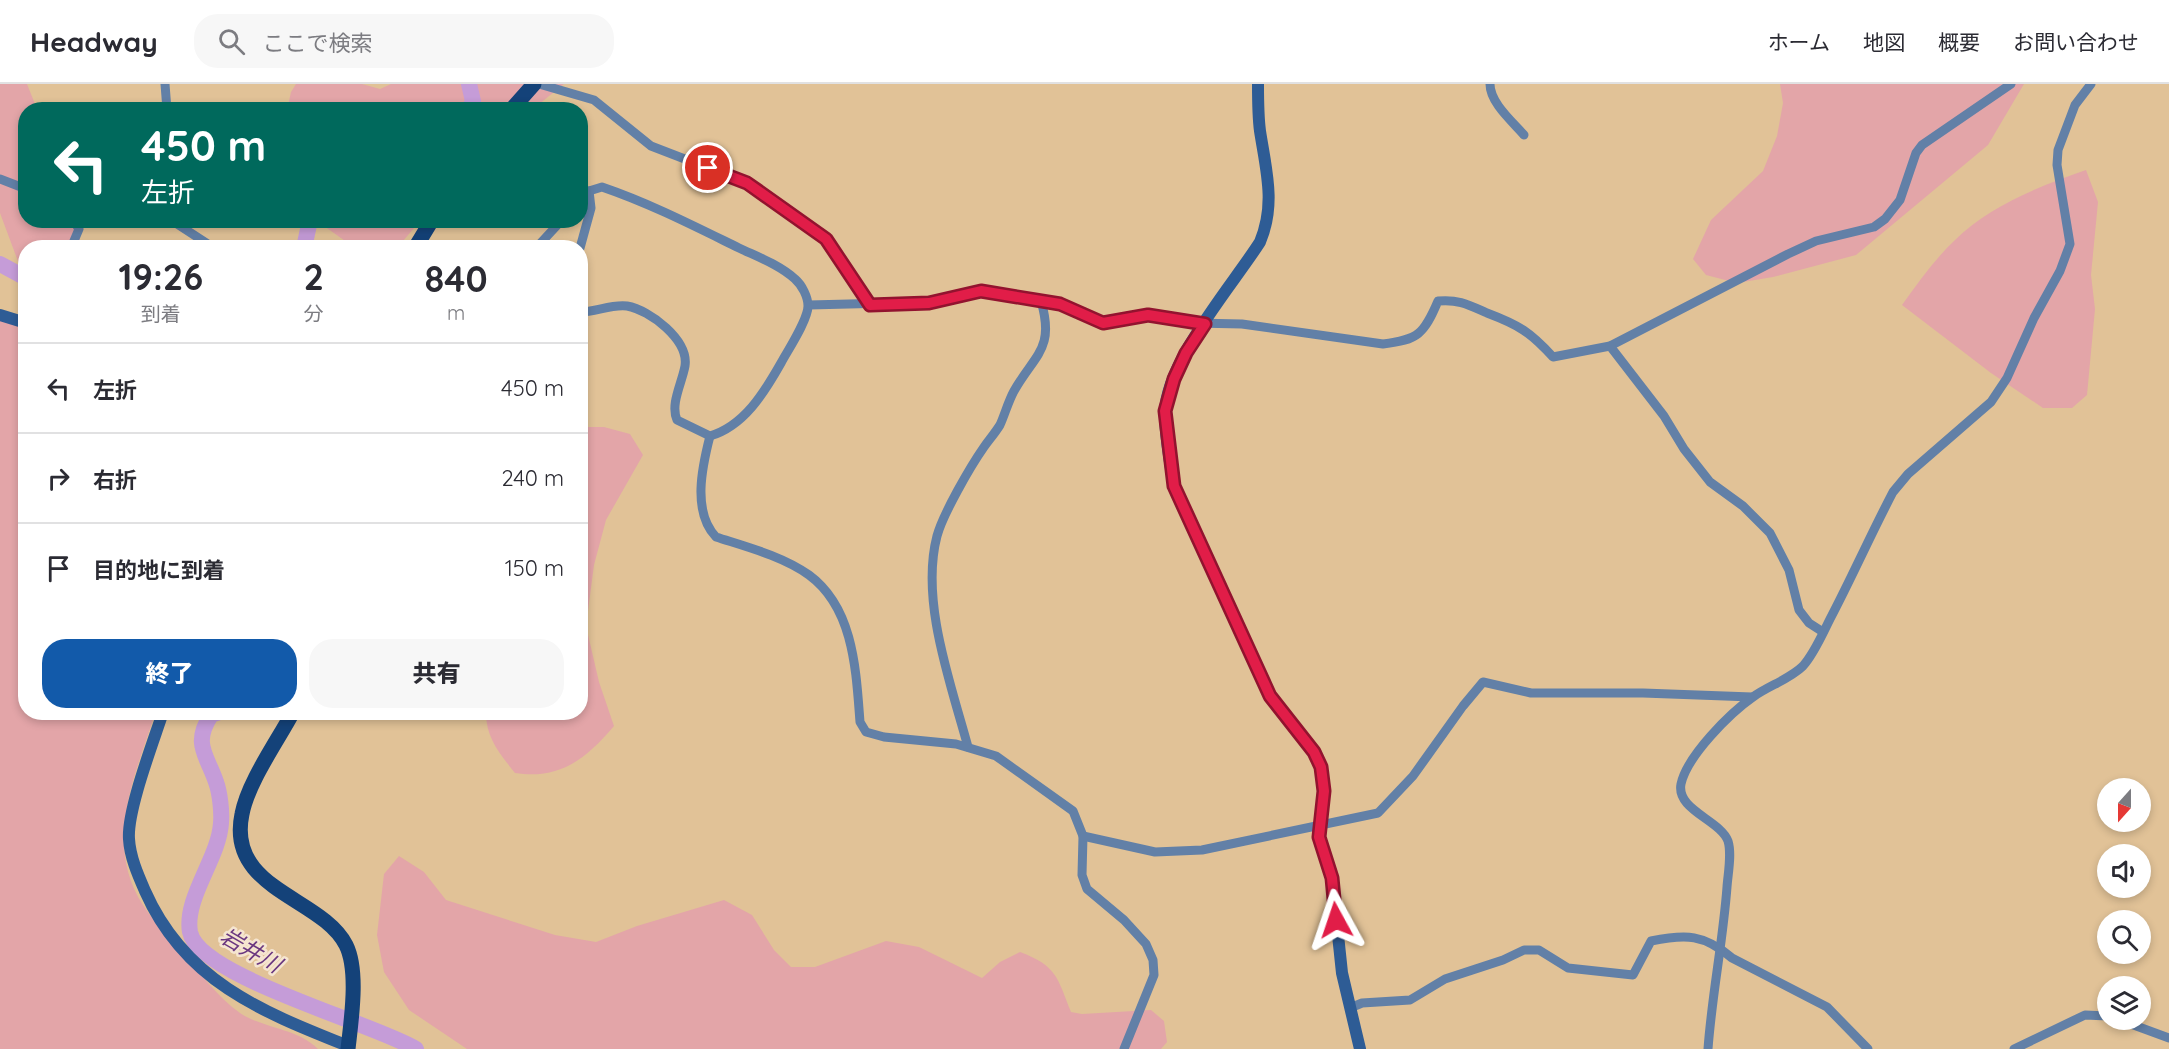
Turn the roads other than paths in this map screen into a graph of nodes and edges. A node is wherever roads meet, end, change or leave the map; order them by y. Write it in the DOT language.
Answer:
graph roads {
  1 [pos="165,84"];
  2 [pos="534,84"];
  3 [pos="539,84"];
  4 [pos="1258,84"];
  5 [pos="1490,84"];
  6 [pos="2011,84"];
  7 [pos="2091,84"];
  8 [pos="166,102"];
  9 [pos="518,102"];
  10 [pos="1524,135"];
  11 [pos="0,179"];
  12 [pos="18,186"];
  13 [pos="589,191"];
  14 [pos="588,219"];
  15 [pos="183,228"];
  16 [pos="555,228"];
  17 [pos="202,240"];
  18 [pos="543,240"];
  19 [pos="1041,301"];
  20 [pos="809,305"];
  21 [pos="870,305"];
  22 [pos="588,311"];
  23 [pos="0,315"];
  24 [pos="18,321"];
  25 [pos="1205,324"];
  26 [pos="1610,346"];
  27 [pos="710,436"];
  28 [pos="1823,632"];
  29 [pos="1752,697"];
  30 [pos="161,720"];
  31 [pos="289,720"];
  32 [pos="968,747"];
  33 [pos="1319,825"];
  34 [pos="1083,836"];
  35 [pos="1721,948"];
  36 [pos="1350,1008"];
  37 [pos="2097,1016"];
  38 [pos="2147,1030"];
  39 [pos="2169,1038"];
  40 [pos="348,1044"];
  41 [pos="1124,1049"];
  42 [pos="1360,1049"];
  43 [pos="1708,1049"];
  44 [pos="1868,1049"];
  45 [pos="2013,1049"];
  1 -- 8 [label="street"];
  2 -- 9 [label="main road"];
  3 -- 21 [label="street"];
  4 -- 25 [label="street"];
  5 -- 10 [label="street"];
  6 -- 26 [label="street"];
  7 -- 28 [label="street"];
  11 -- 12 [label="street"];
  13 -- 14 [label="street"];
  13 -- 20 [label="street"];
  15 -- 17 [label="street"];
  16 -- 18 [label="street"];
  19 -- 21 [label="street"];
  19 -- 25 [label="street"];
  19 -- 32 [label="street"];
  20 -- 21 [label="street"];
  20 -- 27 [label="street"];
  22 -- 27 [label="street"];
  23 -- 24 [label="street"];
  25 -- 26 [label="street"];
  25 -- 33 [label="street"];
  26 -- 28 [label="street"];
  27 -- 32 [label="street"];
  28 -- 29 [label="street"];
  29 -- 33 [label="street"];
  29 -- 35 [label="street"];
  30 -- 40 [label="street"];
  31 -- 40 [label="main road"];
  32 -- 34 [label="street"];
  33 -- 34 [label="street"];
  33 -- 36 [label="street"];
  34 -- 41 [label="street"];
  35 -- 36 [label="street"];
  35 -- 43 [label="street"];
  35 -- 44 [label="street"];
  36 -- 42 [label="street"];
  37 -- 45 [label="street"];
  38 -- 39 [label="street"];
}
